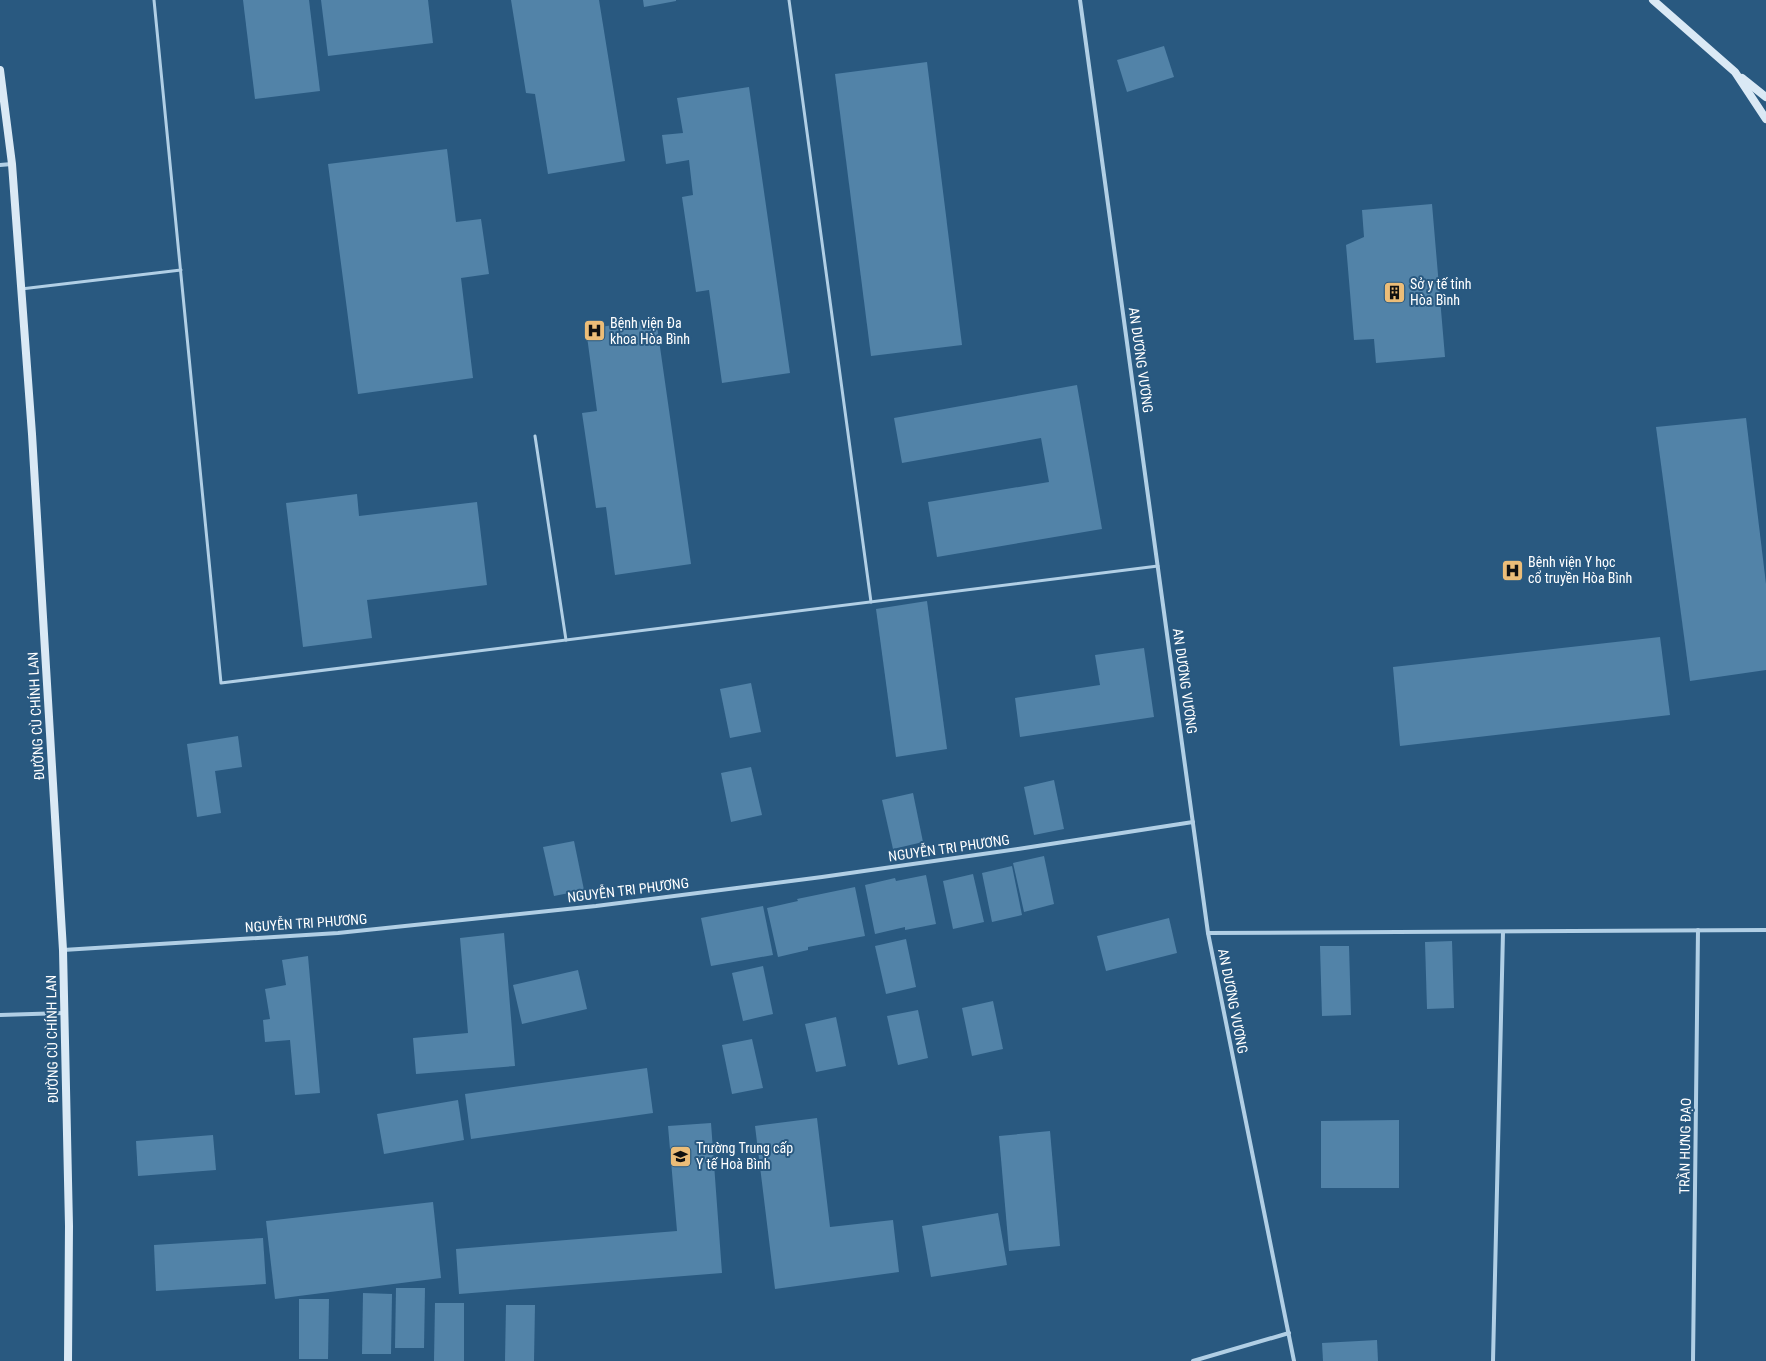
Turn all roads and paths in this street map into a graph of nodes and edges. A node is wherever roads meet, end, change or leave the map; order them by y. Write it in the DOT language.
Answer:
graph roads {
  1 [pos="154,0"];
  2 [pos="789,0"];
  3 [pos="1080,0"];
  4 [pos="1653,0"];
  5 [pos="0,70"];
  6 [pos="1735,72"];
  7 [pos="1766,98"];
  8 [pos="1766,119"];
  9 [pos="12,164"];
  10 [pos="0,165"];
  11 [pos="180,270"];
  12 [pos="21,289"];
  13 [pos="535,436"];
  14 [pos="1158,566"];
  15 [pos="871,602"];
  16 [pos="566,640"];
  17 [pos="1193,822"];
  18 [pos="1698,930"];
  19 [pos="1766,930"];
  20 [pos="1503,932"];
  21 [pos="1208,933"];
  22 [pos="63,950"];
  23 [pos="64,1013"];
  24 [pos="0,1015"];
  25 [pos="1289,1333"];
  26 [pos="68,1361"];
  27 [pos="1193,1361"];
  28 [pos="1294,1361"];
  29 [pos="1493,1361"];
  30 [pos="1693,1361"];
  1 -- 11 [label="lane"];
  2 -- 15 [label="lane"];
  3 -- 14 [label="street, AN DƯƠNG VƯƠNG"];
  4 -- 6 [label="main road"];
  5 -- 9 [label="main road, ĐƯỜNG CÙ CHÍNH LAN"];
  6 -- 7 [label="main road"];
  6 -- 8 [label="main road"];
  9 -- 10 [label="street"];
  9 -- 12 [label="main road, ĐƯỜNG CÙ CHÍNH LAN"];
  11 -- 12 [label="lane"];
  11 -- 16 [label="lane"];
  12 -- 22 [label="main road, ĐƯỜNG CÙ CHÍNH LAN"];
  13 -- 16 [label="lane"];
  14 -- 15 [label="lane"];
  14 -- 17 [label="street, AN DƯƠNG VƯƠNG"];
  15 -- 16 [label="lane"];
  17 -- 21 [label="street, AN DƯƠNG VƯƠNG"];
  17 -- 22 [label="street, NGUYỄN TRI PHƯƠNG"];
  18 -- 19 [label="street"];
  18 -- 20 [label="street"];
  18 -- 30 [label="street, TRẦN HƯNG ĐẠO"];
  20 -- 21 [label="street"];
  20 -- 29 [label="street"];
  21 -- 25 [label="street, AN DƯƠNG VƯƠNG"];
  22 -- 23 [label="main road, ĐƯỜNG CÙ CHÍNH LAN"];
  23 -- 24 [label="street"];
  23 -- 26 [label="main road, ĐƯỜNG CÙ CHÍNH LAN"];
  25 -- 27 [label="street"];
  25 -- 28 [label="street, AN DƯƠNG VƯƠNG"];
}
